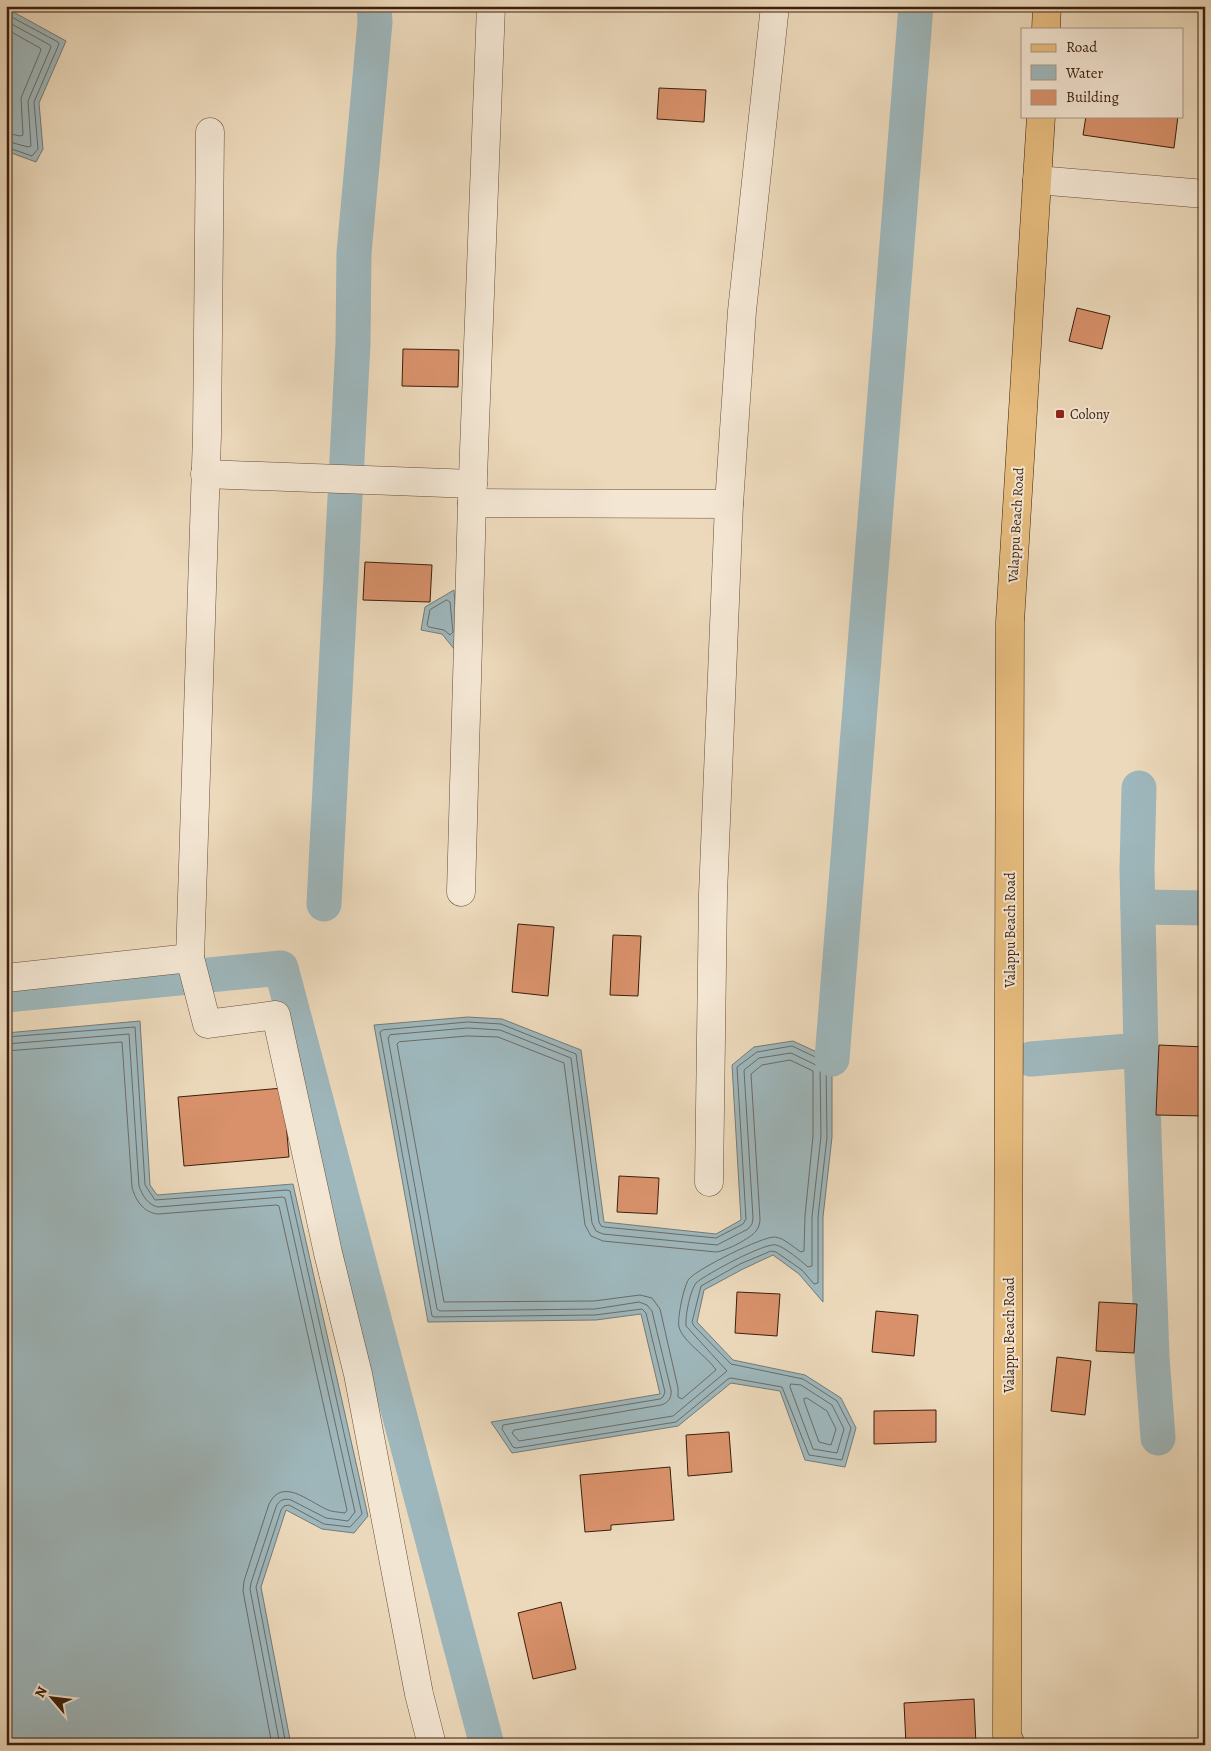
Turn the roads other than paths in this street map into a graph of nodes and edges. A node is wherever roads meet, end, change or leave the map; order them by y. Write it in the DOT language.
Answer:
graph roads {
  1 [pos="491,6"];
  2 [pos="775,6"];
  3 [pos="1047,6"];
  4 [pos="1046,28"];
  5 [pos="1041,118"];
  6 [pos="210,132"];
  7 [pos="1037,180"];
  8 [pos="1205,194"];
  9 [pos="205,474"];
  10 [pos="473,493"];
  11 [pos="729,504"];
  12 [pos="461,892"];
  13 [pos="191,962"];
  14 [pos="6,978"];
  15 [pos="709,1182"];
  16 [pos="432,1745"];
  17 [pos="1010,1745"];
  1 -- 10 [label="street"];
  2 -- 11 [label="street"];
  3 -- 4 [label="main road"];
  5 -- 7 [label="main road, Valappu Beach Road"];
  6 -- 9 [label="street"];
  7 -- 8 [label="street"];
  7 -- 17 [label="main road, Valappu Beach Road"];
  9 -- 10 [label="street"];
  9 -- 13 [label="street"];
  10 -- 11 [label="street"];
  10 -- 12 [label="street"];
  11 -- 15 [label="street"];
  13 -- 14 [label="street"];
  13 -- 16 [label="street"];
}
